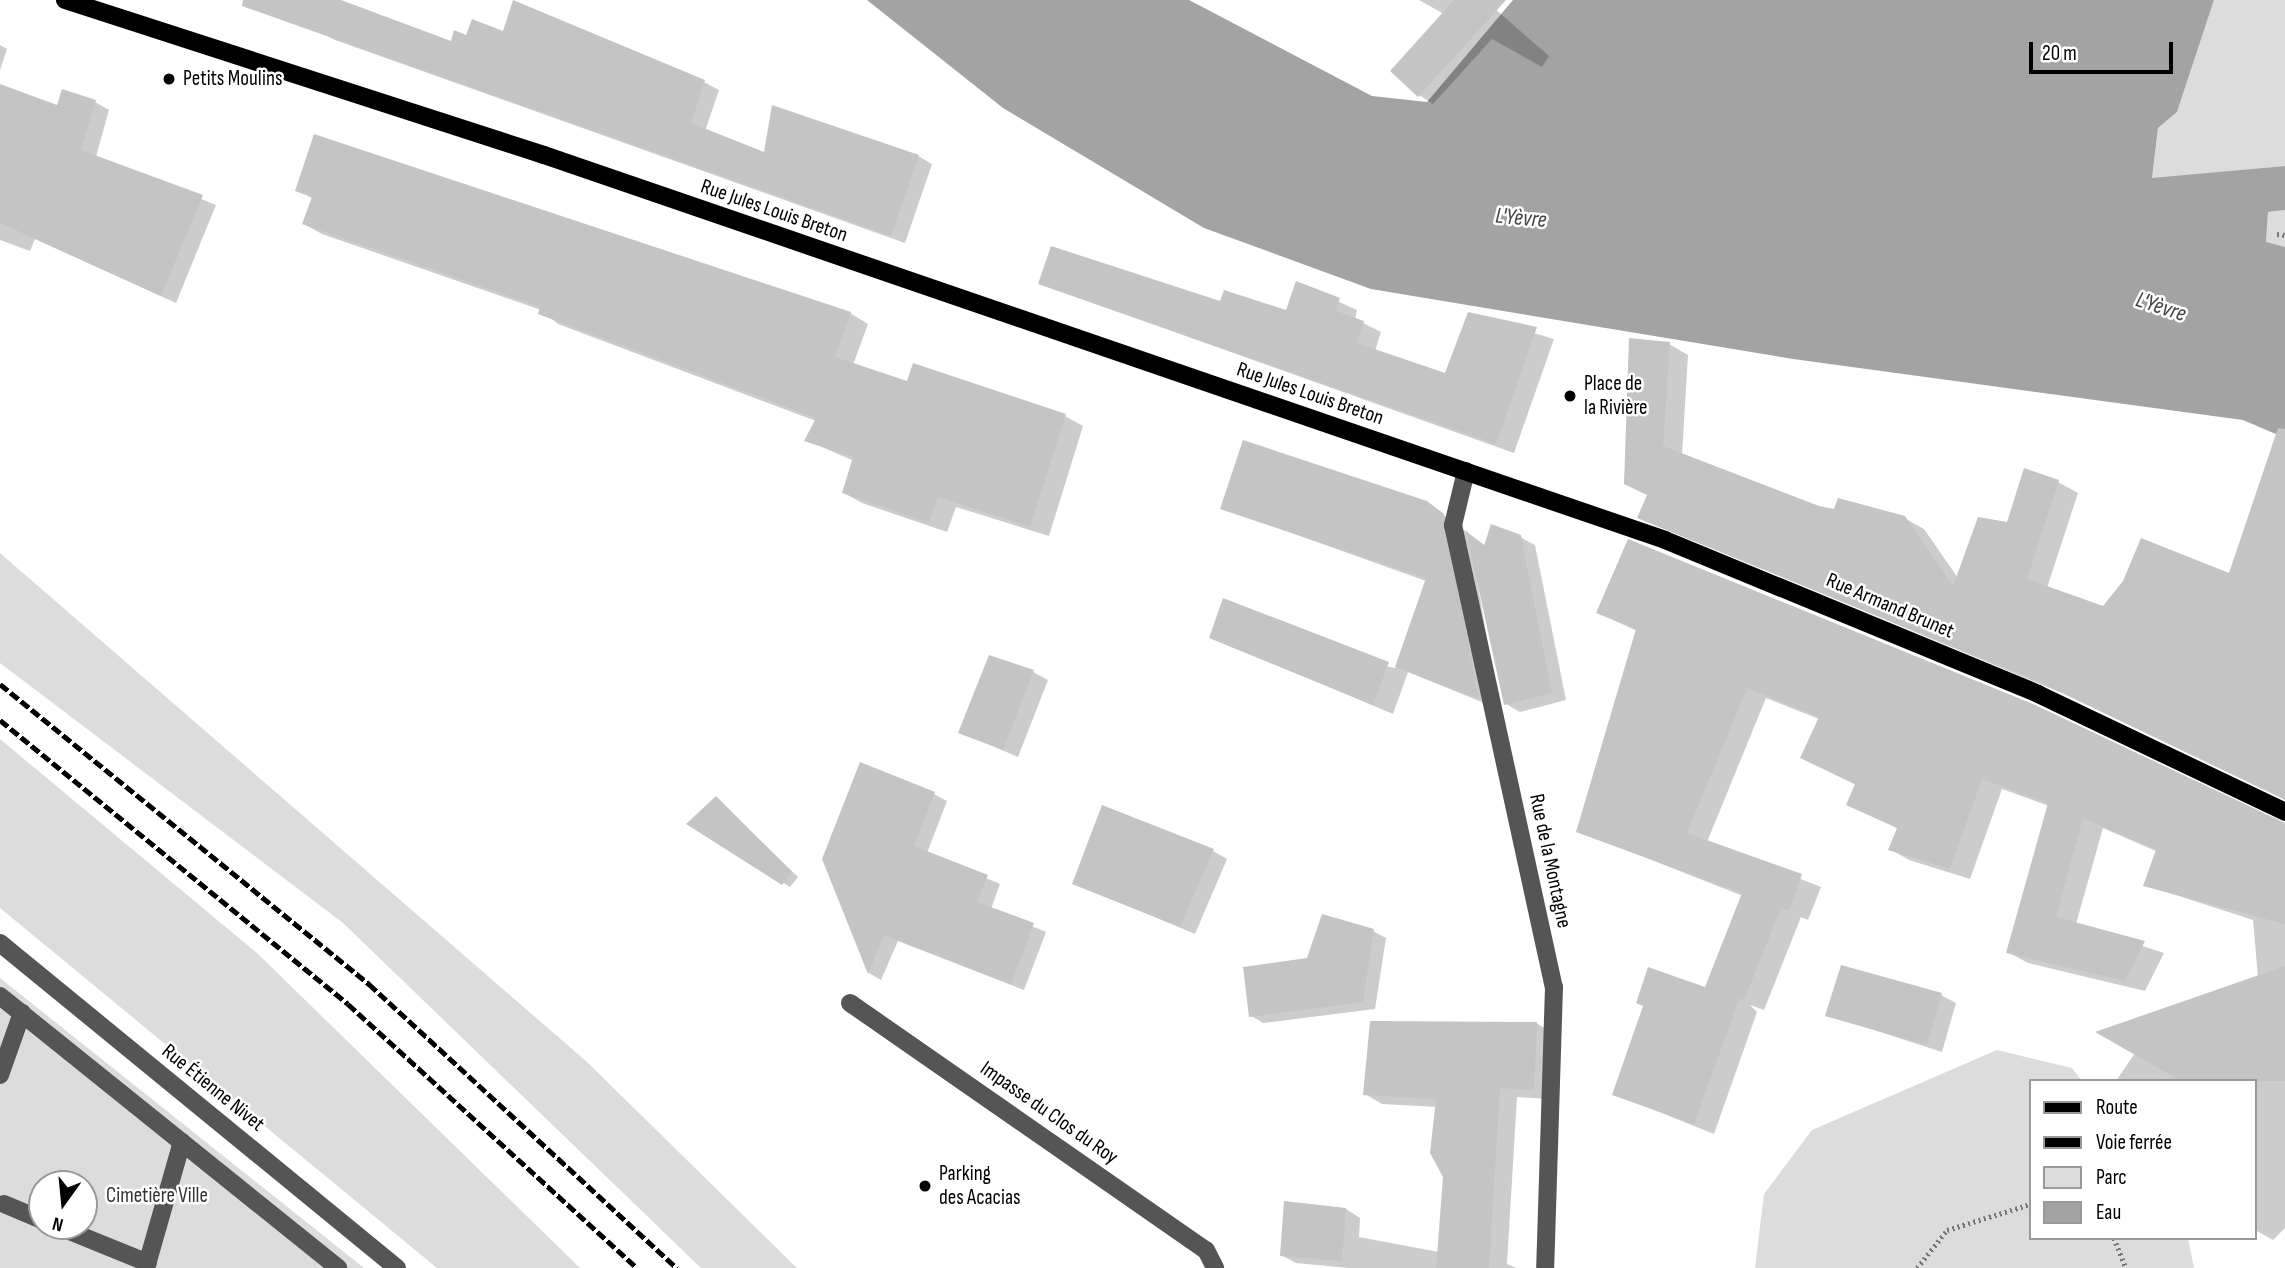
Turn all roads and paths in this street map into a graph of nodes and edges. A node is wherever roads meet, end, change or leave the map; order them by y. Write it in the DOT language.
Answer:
graph roads {
  1 [pos="65,0"];
  2 [pos="1466,471"];
  3 [pos="2285,812"];
  4 [pos="0,943"];
  5 [pos="0,996"];
  6 [pos="850,1003"];
  7 [pos="22,1013"];
  8 [pos="0,1075"];
  9 [pos="182,1143"];
  10 [pos="4,1204"];
  11 [pos="2030,1204"];
  12 [pos="28,1214"];
  13 [pos="88,1240"];
  14 [pos="2115,1240"];
  15 [pos="147,1266"];
  16 [pos="338,1268"];
  17 [pos="397,1268"];
  18 [pos="1215,1268"];
  19 [pos="1545,1268"];
  20 [pos="1917,1268"];
  21 [pos="2126,1268"];
  1 -- 2 [label="main road, Rue Jules Louis Breton"];
  2 -- 3 [label="main road, Rue Armand Brunet"];
  2 -- 19 [label="street, Rue de la Montagne"];
  4 -- 17 [label="street, Rue Étienne Nivet"];
  5 -- 7 [label="street"];
  6 -- 18 [label="street, Impasse du Clos du Roy"];
  7 -- 8 [label="street"];
  7 -- 9 [label="street"];
  9 -- 15 [label="street"];
  9 -- 16 [label="street"];
  10 -- 12 [label="street"];
  11 -- 20 [label="path"];
  13 -- 15 [label="street"];
  14 -- 21 [label="path"];
}
